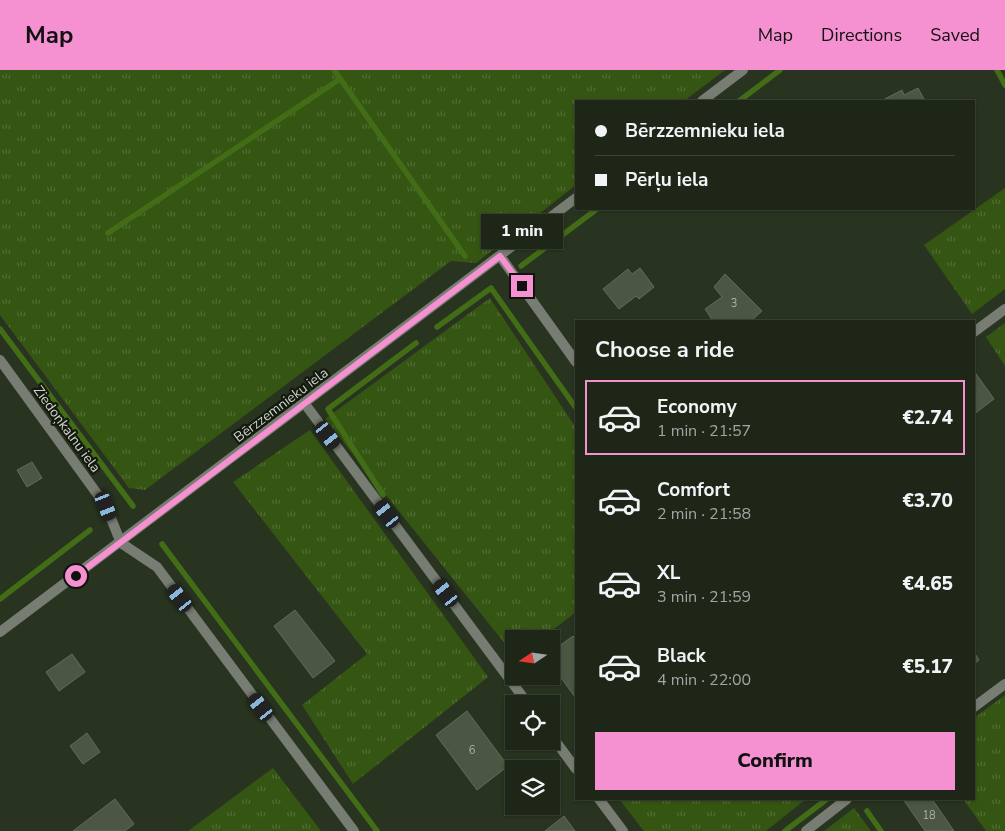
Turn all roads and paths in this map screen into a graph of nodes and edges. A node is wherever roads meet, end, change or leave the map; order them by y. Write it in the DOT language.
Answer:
graph roads {
  1 [pos="743,70"];
  2 [pos="703,100"];
  3 [pos="575,199"];
  4 [pos="500,256"];
  5 [pos="1005,309"];
  6 [pos="975,331"];
  7 [pos="0,360"];
  8 [pos="575,361"];
  9 [pos="305,404"];
  10 [pos="121,543"];
  11 [pos="0,632"];
  12 [pos="1005,684"];
  13 [pos="521,695"];
  14 [pos="975,706"];
  15 [pos="560,747"];
  16 [pos="575,768"];
  17 [pos="600,800"];
  18 [pos="846,800"];
  19 [pos="354,831"];
  20 [pos="623,831"];
  21 [pos="806,831"];
  1 -- 2 [label="street"];
  3 -- 4 [label="street, Bērzzemnieku iela"];
  4 -- 8 [label="street"];
  4 -- 9 [label="street, Bērzzemnieku iela"];
  5 -- 6 [label="street"];
  7 -- 10 [label="street, Ziedoņkalnu iela"];
  9 -- 10 [label="street, Bērzzemnieku iela"];
  9 -- 13 [label="street"];
  10 -- 11 [label="street, Bērzzemnieku iela"];
  10 -- 19 [label="street"];
  12 -- 14 [label="street"];
  15 -- 16 [label="street"];
  17 -- 20 [label="street"];
  18 -- 21 [label="street"];
}
